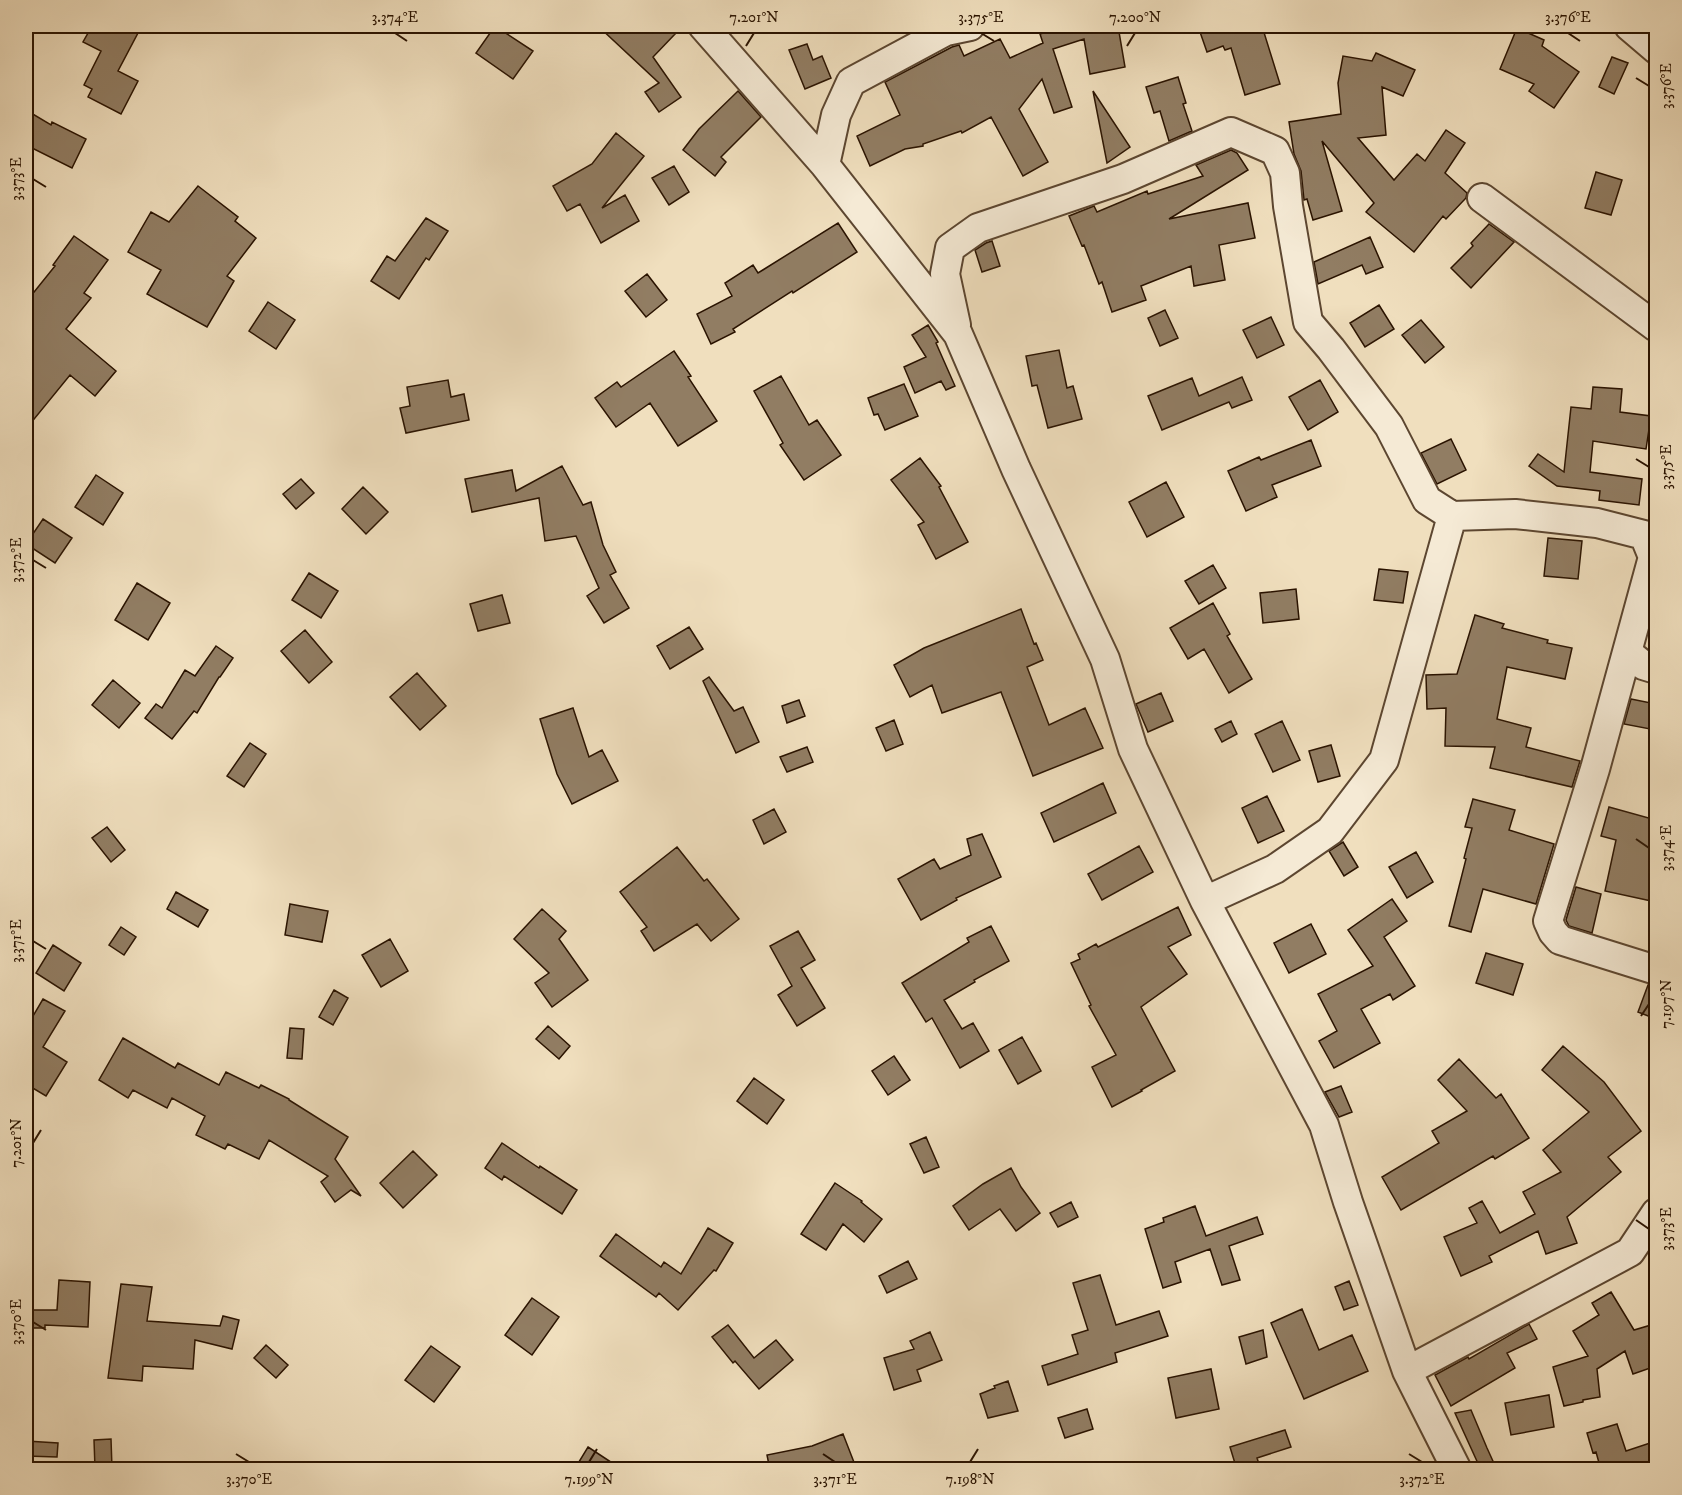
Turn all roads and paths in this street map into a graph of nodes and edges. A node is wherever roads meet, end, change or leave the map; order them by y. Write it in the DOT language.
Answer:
graph roads {
  1 [pos="703,26"];
  2 [pos="970,26"];
  3 [pos="1629,26"];
  4 [pos="1656,49"];
  5 [pos="825,165"];
  6 [pos="1482,198"];
  7 [pos="1656,327"];
  8 [pos="958,334"];
  9 [pos="1452,516"];
  10 [pos="1627,652"];
  11 [pos="1656,669"];
  12 [pos="1205,901"];
  13 [pos="1656,970"];
  14 [pos="1656,1213"];
  15 [pos="1407,1371"];
  16 [pos="1457,1470"];
  1 -- 5 [label="street"];
  2 -- 5 [label="street"];
  3 -- 4 [label="street"];
  5 -- 8 [label="street"];
  6 -- 7 [label="street"];
  8 -- 9 [label="street"];
  8 -- 12 [label="street"];
  9 -- 10 [label="street"];
  9 -- 12 [label="street"];
  10 -- 11 [label="street"];
  10 -- 13 [label="street"];
  12 -- 15 [label="street"];
  14 -- 15 [label="street"];
  15 -- 16 [label="street"];
}
